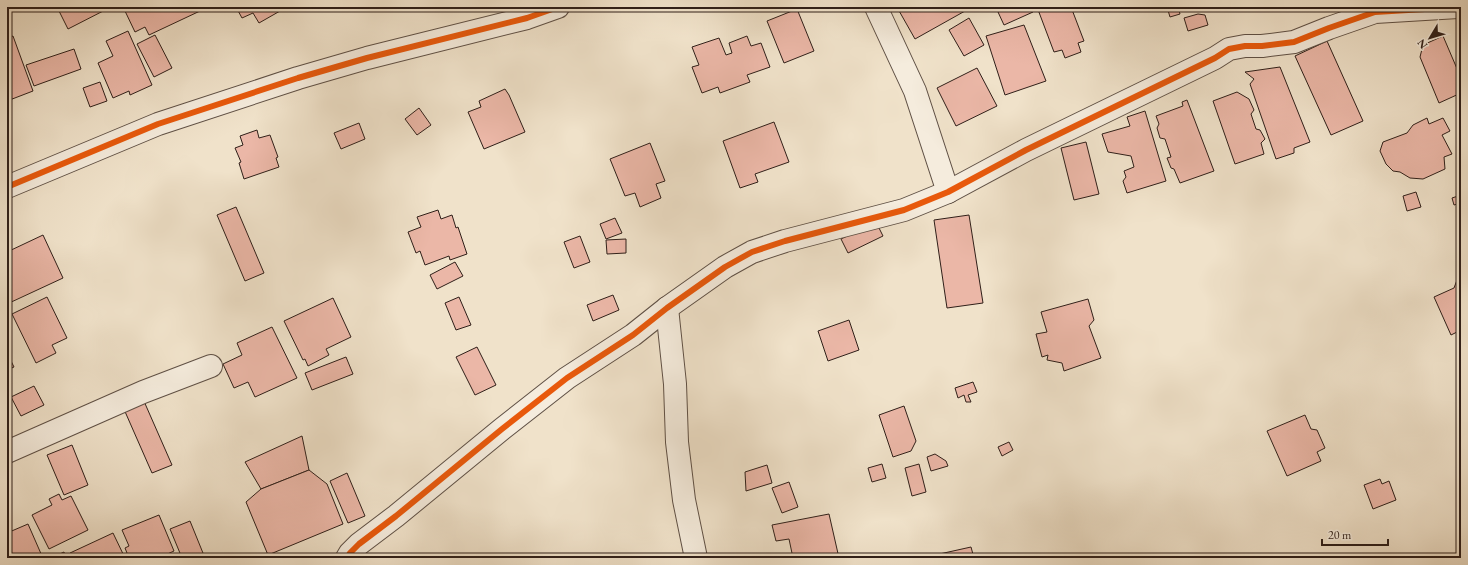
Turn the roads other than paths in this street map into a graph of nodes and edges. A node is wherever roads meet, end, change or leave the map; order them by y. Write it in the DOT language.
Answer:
graph roads {
  1 [pos="558,7"];
  2 [pos="876,7"];
  3 [pos="1458,7"];
  4 [pos="7,187"];
  5 [pos="948,192"];
  6 [pos="667,308"];
  7 [pos="211,366"];
  8 [pos="7,452"];
  9 [pos="347,558"];
  10 [pos="696,558"];
  1 -- 4 [label="street"];
  2 -- 5 [label="street"];
  3 -- 5 [label="street"];
  5 -- 6 [label="street"];
  6 -- 9 [label="street"];
  6 -- 10 [label="street"];
  7 -- 8 [label="street"];
}
